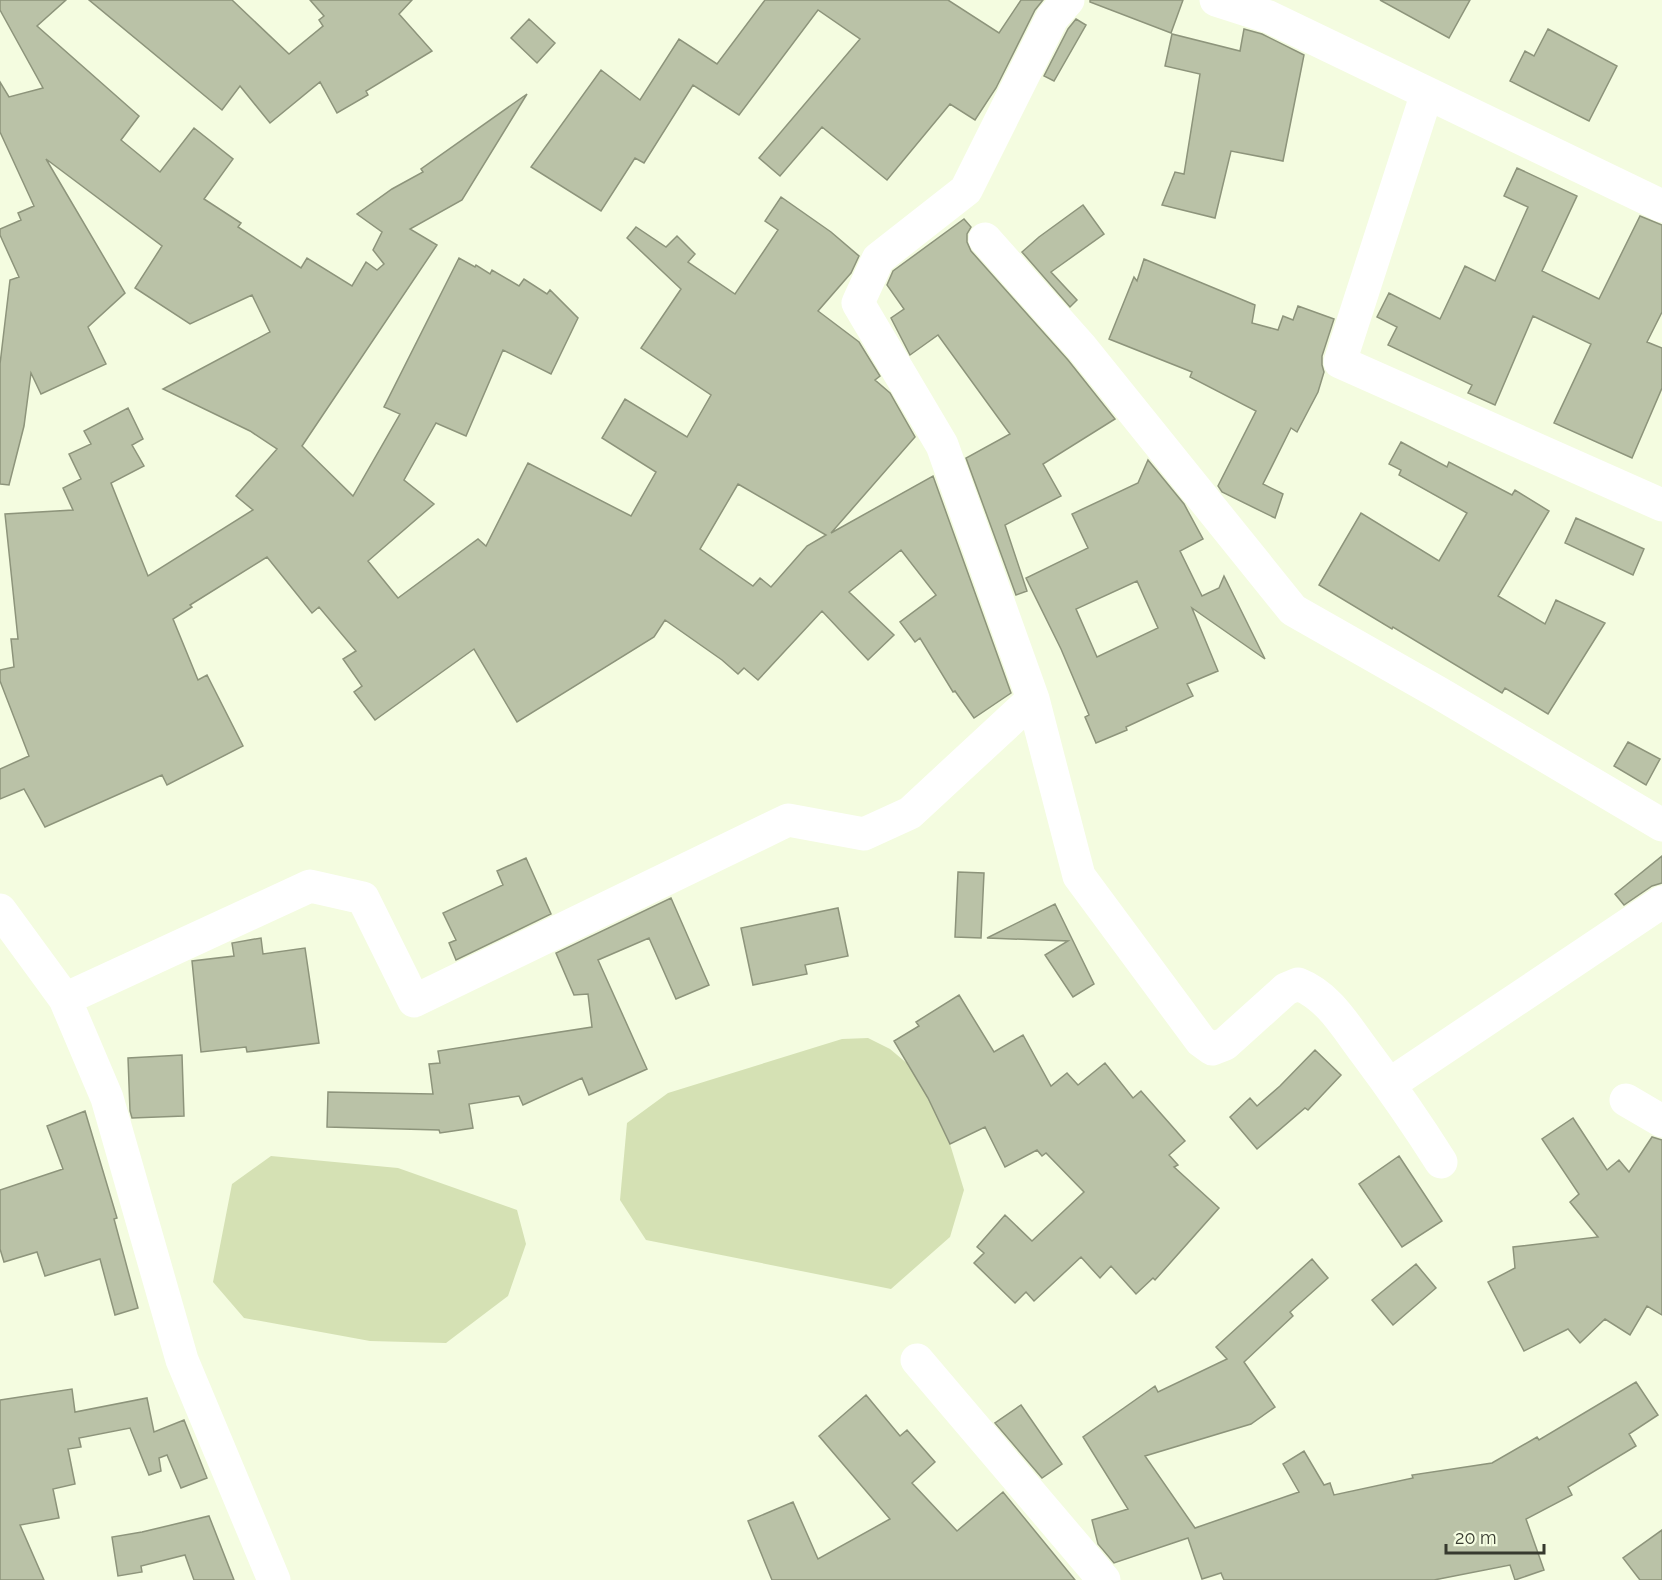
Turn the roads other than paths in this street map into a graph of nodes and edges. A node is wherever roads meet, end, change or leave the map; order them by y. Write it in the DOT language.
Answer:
graph roads {
  1 [pos="1068,0"];
  2 [pos="1216,0"];
  3 [pos="1272,8"];
  4 [pos="1427,93"];
  5 [pos="1662,206"];
  6 [pos="985,239"];
  7 [pos="1662,505"];
  8 [pos="1033,699"];
  9 [pos="1662,825"];
  10 [pos="1662,902"];
  11 [pos="0,910"];
  12 [pos="65,999"];
  13 [pos="1390,1084"];
  14 [pos="1626,1100"];
  15 [pos="1662,1121"];
  16 [pos="1442,1162"];
  17 [pos="917,1360"];
  18 [pos="274,1580"];
  19 [pos="1104,1580"];
  1 -- 8 [label="street"];
  2 -- 3 [label="street"];
  3 -- 4 [label="street"];
  4 -- 5 [label="street"];
  4 -- 7 [label="street"];
  6 -- 9 [label="street"];
  8 -- 12 [label="street"];
  8 -- 13 [label="street"];
  10 -- 13 [label="street"];
  11 -- 12 [label="street"];
  12 -- 18 [label="street"];
  13 -- 16 [label="street"];
  14 -- 15 [label="street"];
  17 -- 19 [label="street"];
}
